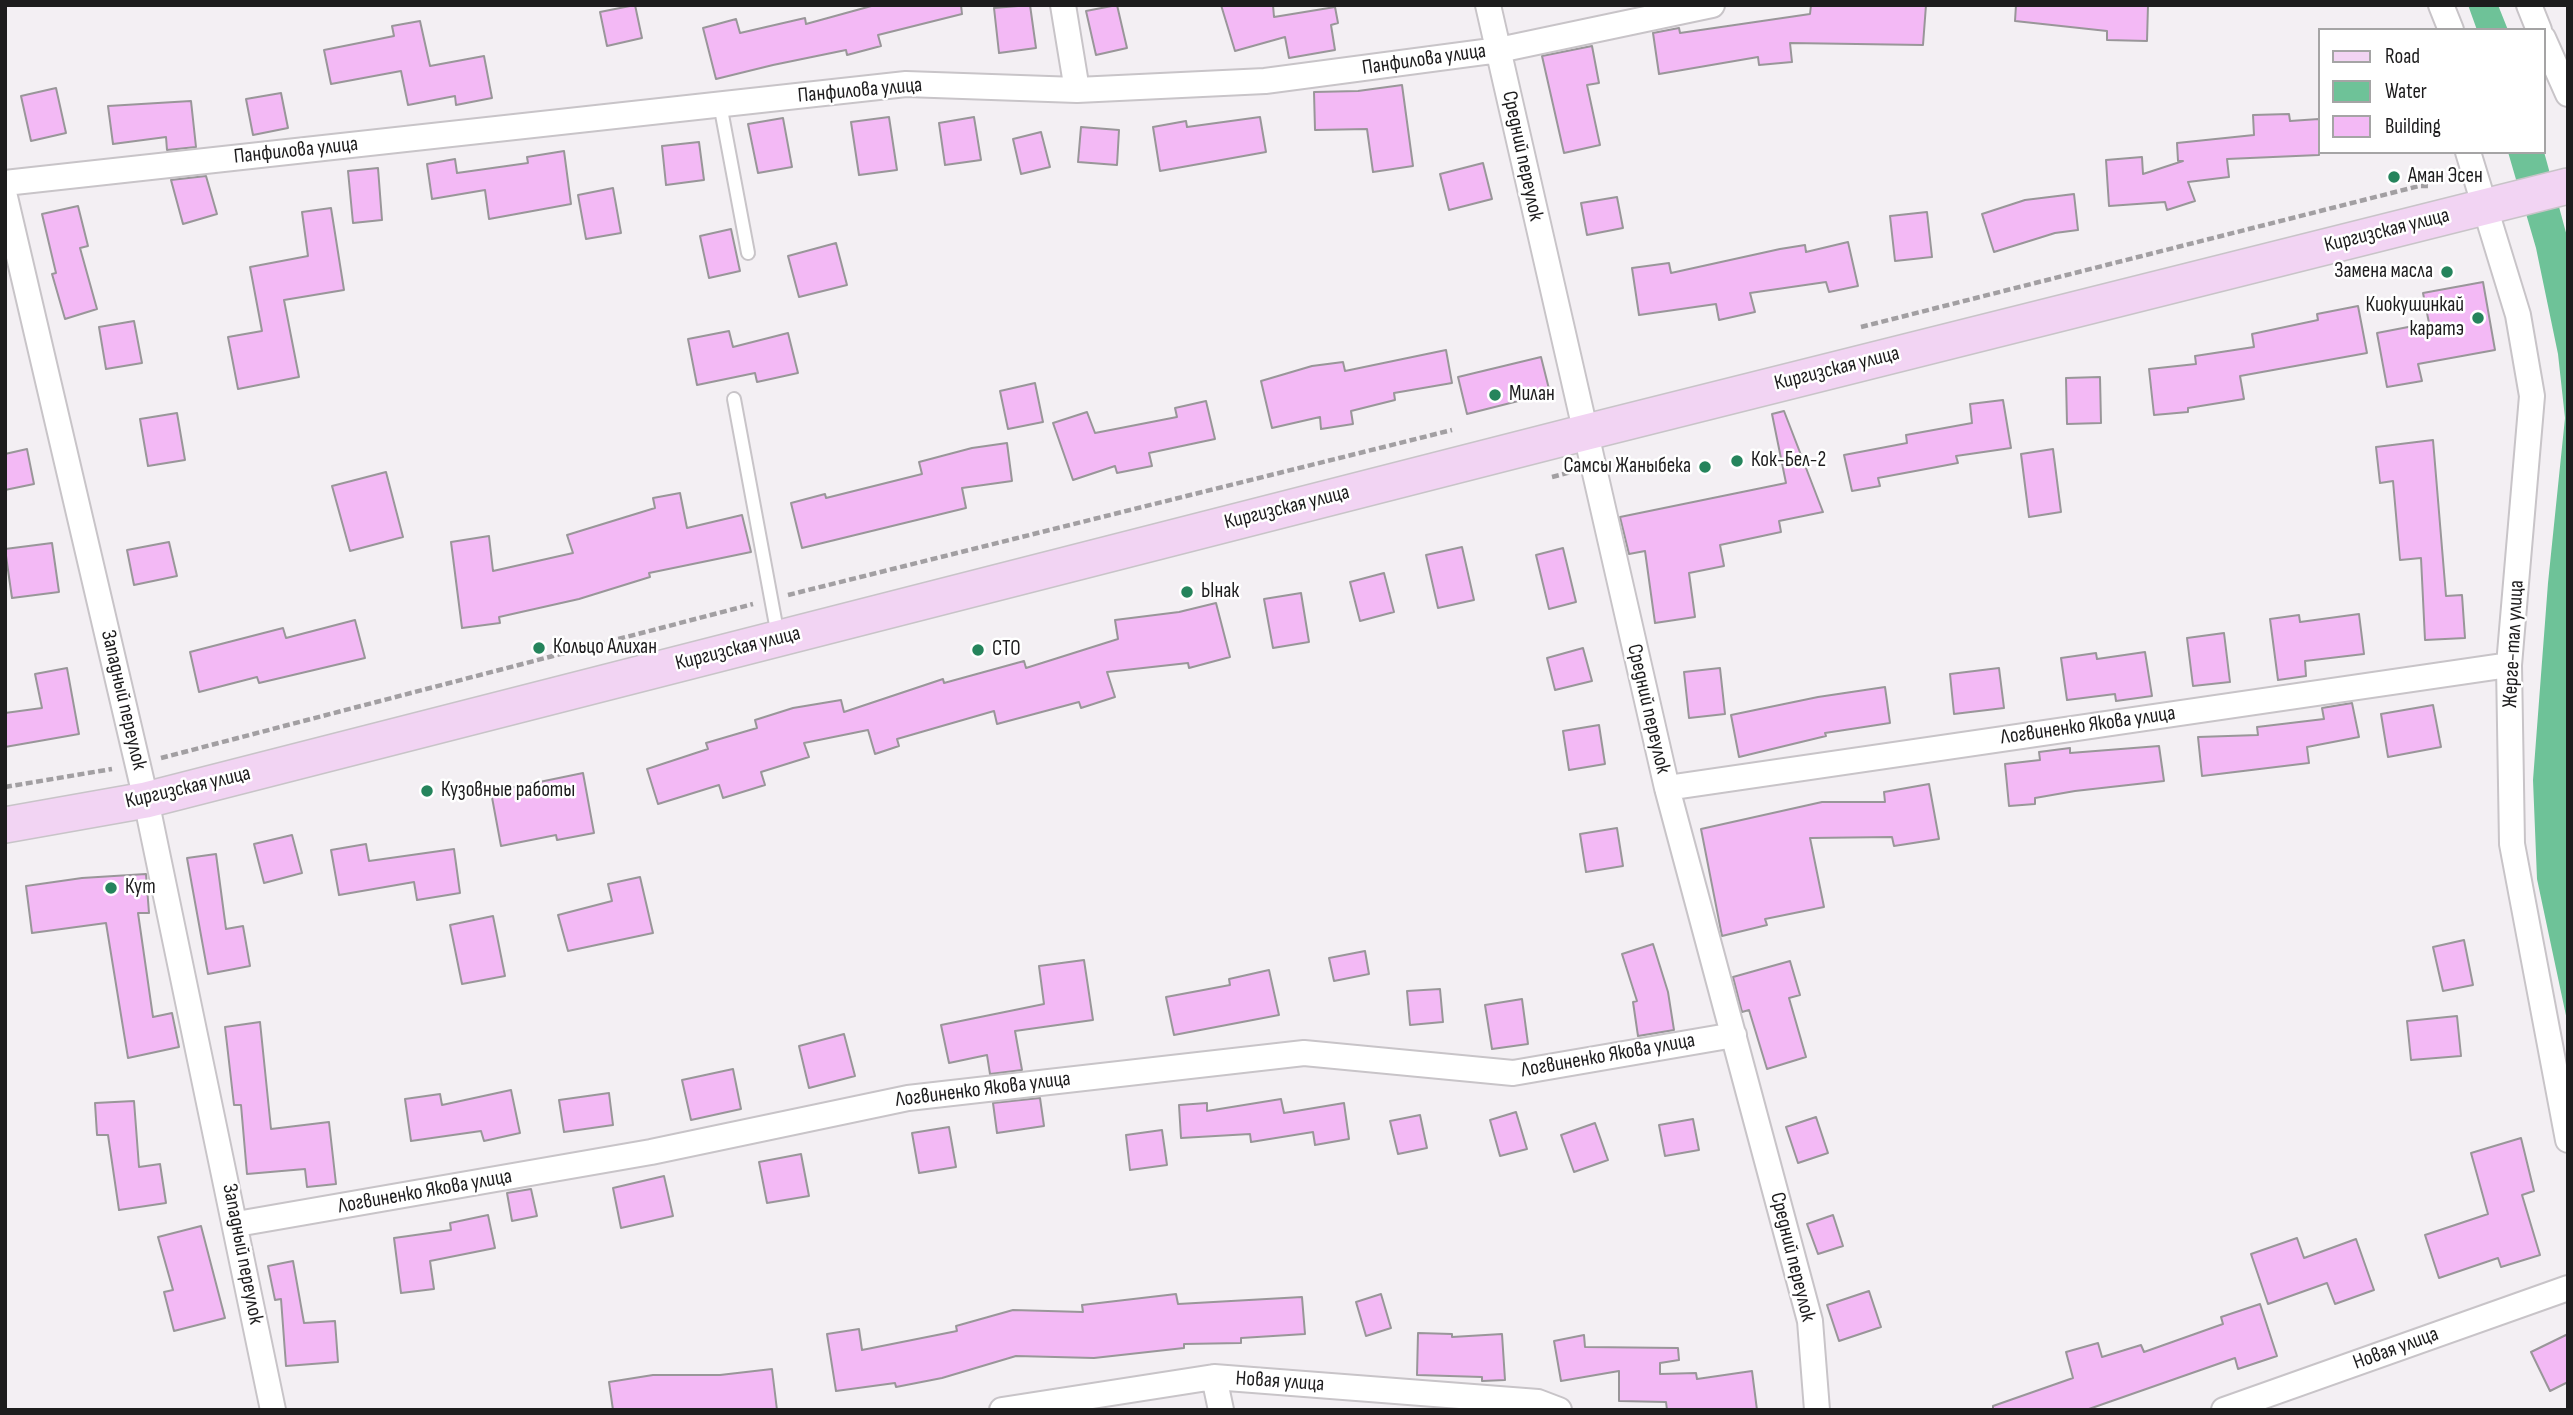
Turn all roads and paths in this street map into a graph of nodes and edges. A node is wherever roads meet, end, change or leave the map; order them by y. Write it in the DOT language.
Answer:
graph roads {
  1 [pos="1063,5"];
  2 [pos="1488,5"];
  3 [pos="1712,5"];
  4 [pos="2441,5"];
  5 [pos="2529,5"];
  6 [pos="2450,28"];
  7 [pos="2538,28"];
  8 [pos="2545,42"];
  9 [pos="1499,50"];
  10 [pos="1077,90"];
  11 [pos="2568,94"];
  12 [pos="720,104"];
  13 [pos="2469,154"];
  14 [pos="5,183"];
  15 [pos="2568,186"];
  16 [pos="5,197"];
  17 [pos="2488,199"];
  18 [pos="748,253"];
  19 [pos="1857,328"];
  20 [pos="734,399"];
  21 [pos="1455,430"];
  22 [pos="1583,433"];
  23 [pos="772,599"];
  24 [pos="779,638"];
  25 [pos="2509,665"];
  26 [pos="138,764"];
  27 [pos="5,787"];
  28 [pos="1667,788"];
  29 [pos="146,800"];
  30 [pos="5,825"];
  31 [pos="1734,1035"];
  32 [pos="2568,1140"];
  33 [pos="237,1224"];
  34 [pos="2568,1288"];
  35 [pos="1214,1377"];
  36 [pos="274,1410"];
  37 [pos="1002,1410"];
  38 [pos="1221,1410"];
  39 [pos="1559,1410"];
  40 [pos="1816,1410"];
  41 [pos="2224,1410"];
  1 -- 10 [label="street"];
  2 -- 9 [label="street, Средний переулок"];
  3 -- 9 [label="street, Панфилова улица"];
  4 -- 6 [label="street"];
  5 -- 7 [label="street"];
  8 -- 11 [label="street"];
  9 -- 10 [label="street, Панфилова улица"];
  9 -- 22 [label="street, Средний переулок"];
  10 -- 12 [label="street, Панфилова улица"];
  12 -- 14 [label="street, Панфилова улица"];
  12 -- 18 [label="lane"];
  13 -- 17 [label="street, Жерге-тал улица"];
  15 -- 17 [label="main road, Киргизская улица"];
  16 -- 26 [label="street, Западный переулок"];
  17 -- 19 [label="path"];
  17 -- 22 [label="main road, Киргизская улица"];
  17 -- 25 [label="street, Жерге-тал улица"];
  20 -- 23 [label="lane"];
  21 -- 23 [label="path"];
  22 -- 24 [label="main road, Киргизская улица"];
  22 -- 28 [label="street, Средний переулок"];
  23 -- 24 [label="lane"];
  23 -- 26 [label="path"];
  24 -- 29 [label="main road, Киргизская улица"];
  25 -- 28 [label="street, Логвиненко Якова улица"];
  25 -- 32 [label="street, Жерге-тал улица"];
  26 -- 27 [label="path"];
  26 -- 29 [label="street, Западный переулок"];
  28 -- 31 [label="street, Средний переулок"];
  29 -- 30 [label="main road, Киргизская улица"];
  29 -- 33 [label="street, Западный переулок"];
  31 -- 33 [label="street, Логвиненко Якова улица"];
  31 -- 40 [label="street, Средний переулок"];
  33 -- 36 [label="street, Западный переулок"];
  34 -- 41 [label="street, Новая улица"];
  35 -- 37 [label="street, Новая улица"];
  35 -- 38 [label="street"];
  35 -- 39 [label="street, Новая улица"];
}
